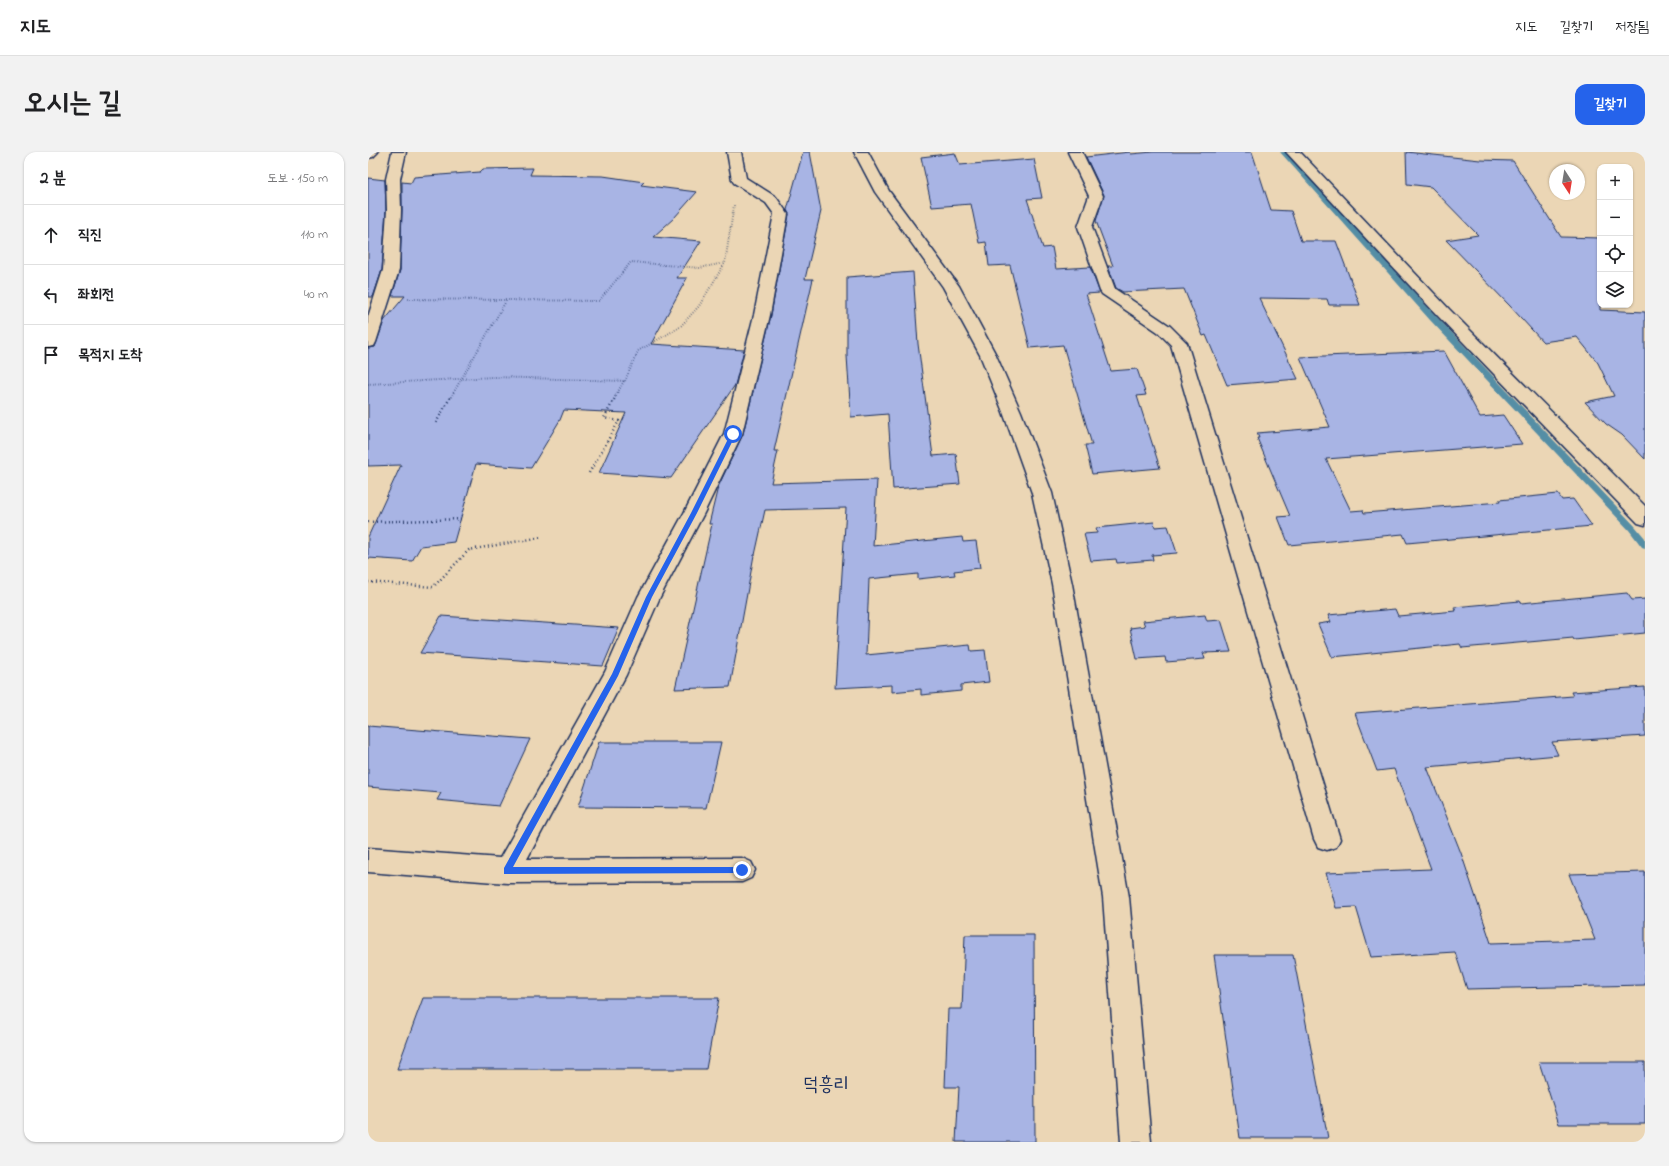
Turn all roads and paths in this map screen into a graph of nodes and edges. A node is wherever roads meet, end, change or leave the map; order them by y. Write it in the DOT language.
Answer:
graph roads {
  1 [pos="372,152"];
  2 [pos="399,152"];
  3 [pos="734,152"];
  4 [pos="861,152"];
  5 [pos="1075,152"];
  6 [pos="1293,152"];
  7 [pos="368,154"];
  8 [pos="739,180"];
  9 [pos="725,263"];
  10 [pos="382,300"];
  11 [pos="506,301"];
  12 [pos="368,342"];
  13 [pos="462,380"];
  14 [pos="625,380"];
  15 [pos="368,384"];
  16 [pos="436,423"];
  17 [pos="589,473"];
  18 [pos="1645,518"];
  19 [pos="463,519"];
  20 [pos="368,522"];
  21 [pos="542,537"];
  22 [pos="368,582"];
  23 [pos="1327,839"];
  24 [pos="368,860"];
  25 [pos="742,870"];
  26 [pos="507,871"];
  27 [pos="1136,1142"];
  1 -- 7 [label="street"];
  2 -- 10 [label="street"];
  3 -- 8 [label="street"];
  4 -- 27 [label="street"];
  5 -- 23 [label="street"];
  6 -- 18 [label="street"];
  8 -- 9 [label="path"];
  8 -- 26 [label="street"];
  9 -- 11 [label="path"];
  9 -- 14 [label="path"];
  10 -- 11 [label="path"];
  10 -- 12 [label="street"];
  11 -- 13 [label="path"];
  13 -- 14 [label="path"];
  13 -- 15 [label="path"];
  13 -- 16 [label="path"];
  14 -- 17 [label="path"];
  19 -- 20 [label="path"];
  21 -- 22 [label="path"];
  24 -- 26 [label="street"];
  25 -- 26 [label="street"];
}
